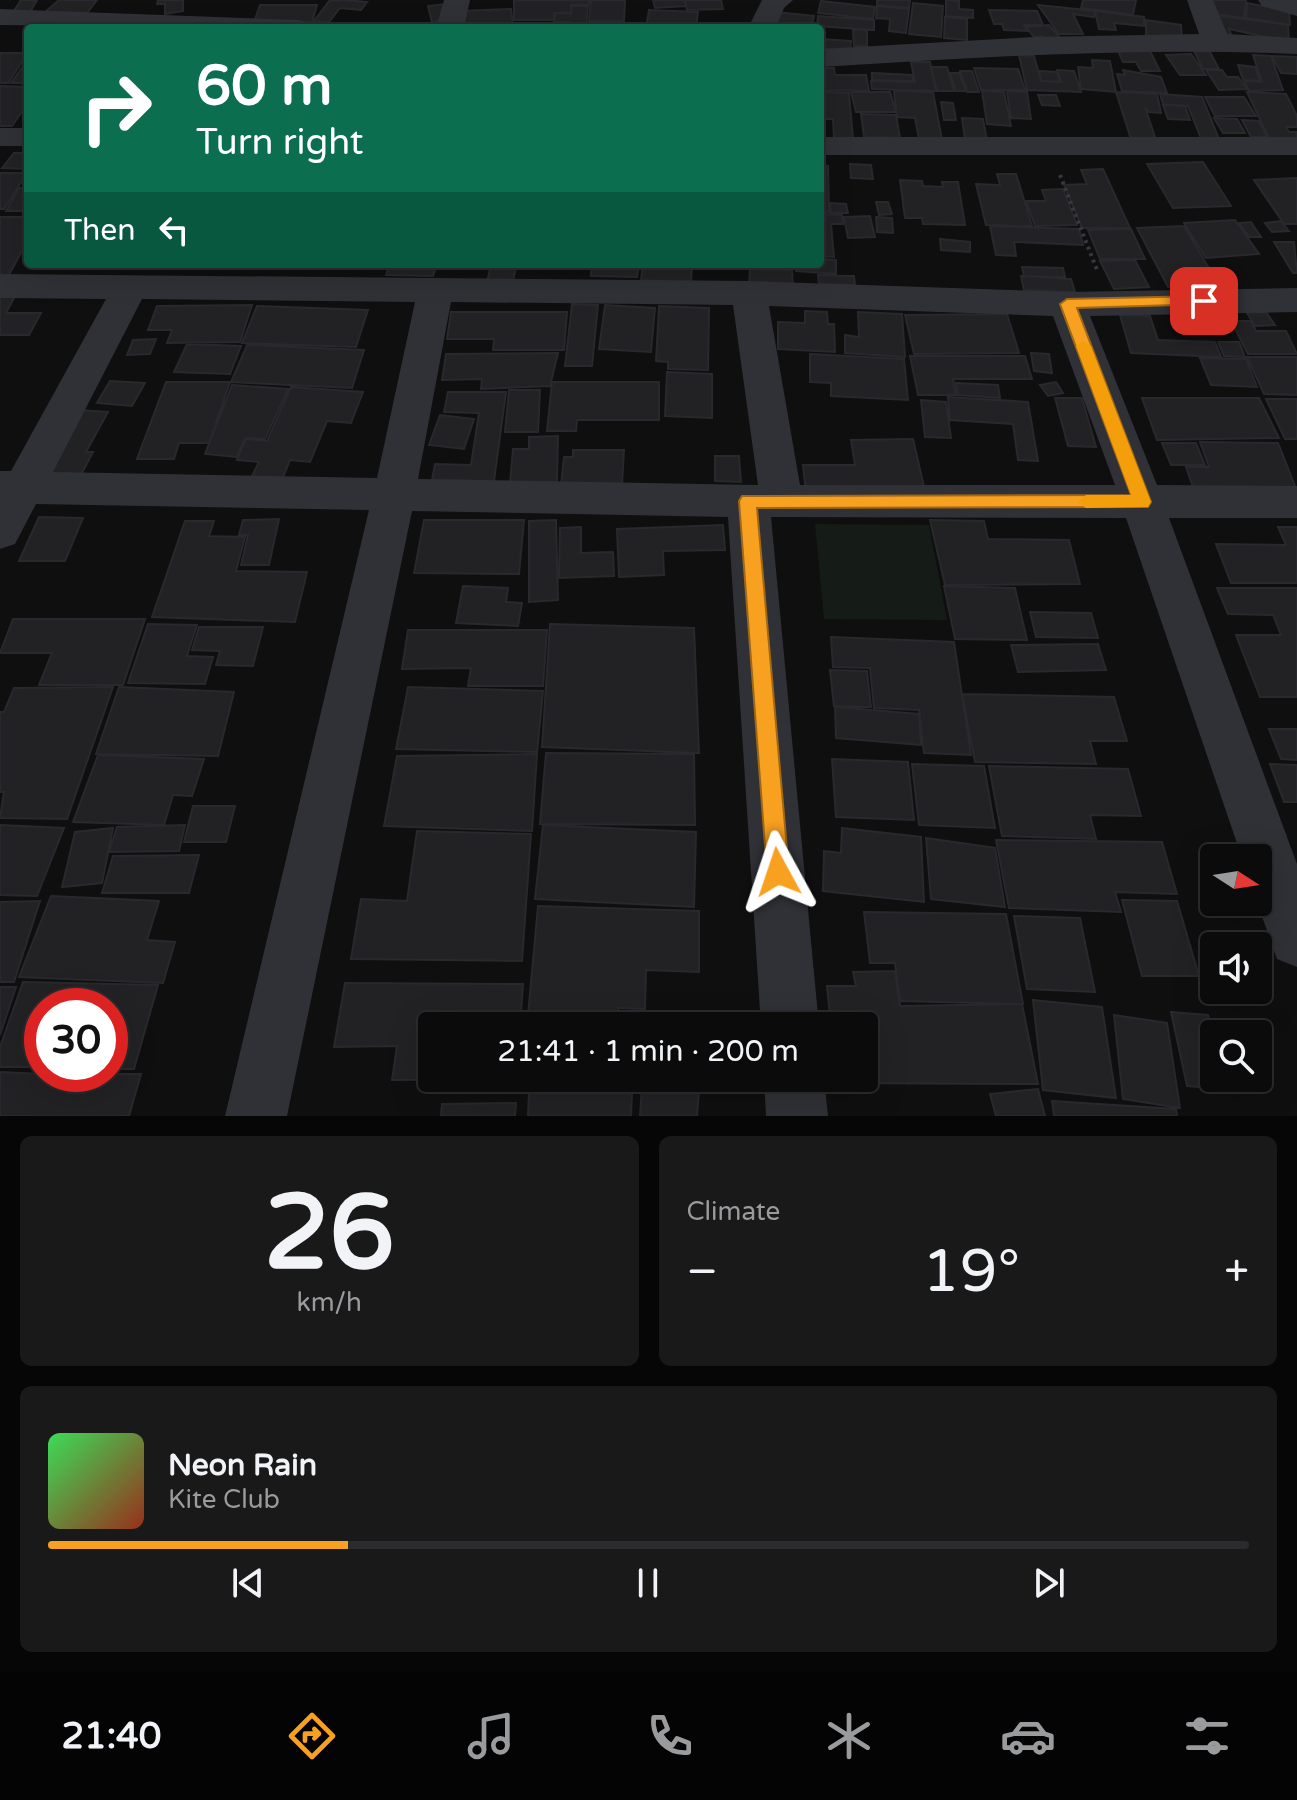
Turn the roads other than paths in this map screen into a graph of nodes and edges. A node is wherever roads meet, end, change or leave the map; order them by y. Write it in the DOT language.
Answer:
graph roads {
  1 [pos="241,0"];
  2 [pos="457,0"];
  3 [pos="780,0"];
  4 [pos="1200,0"];
  5 [pos="1271,0"];
  6 [pos="1297,8"];
  7 [pos="0,17"];
  8 [pos="197,23"];
  9 [pos="217,24"];
  10 [pos="451,24"];
  11 [pos="764,24"];
  12 [pos="1216,42"];
  13 [pos="1297,46"];
  14 [pos="824,58"];
  15 [pos="0,137"];
  16 [pos="24,137"];
  17 [pos="824,146"];
  18 [pos="1297,146"];
  19 [pos="0,286"];
  20 [pos="129,289"];
  21 [pos="435,291"];
  22 [pos="749,293"];
  23 [pos="1297,300"];
  24 [pos="1089,303"];
  25 [pos="11,487"];
  26 [pos="394,495"];
  27 [pos="764,501"];
  28 [pos="1142,502"];
  29 [pos="1297,502"];
  30 [pos="0,532"];
  31 [pos="1297,939"];
  32 [pos="789,1012"];
  33 [pos="795,1092"];
  34 [pos="256,1116"];
  35 [pos="797,1116"];
  1 -- 8 [label="street"];
  2 -- 10 [label="street"];
  3 -- 11 [label="street"];
  4 -- 12 [label="street"];
  5 -- 6 [label="street"];
  7 -- 8 [label="street"];
  8 -- 9 [label="street"];
  12 -- 13 [label="street"];
  12 -- 14 [label="street"];
  15 -- 16 [label="street"];
  17 -- 18 [label="street"];
  19 -- 20 [label="street"];
  20 -- 21 [label="street"];
  20 -- 25 [label="street"];
  21 -- 22 [label="street"];
  21 -- 26 [label="street"];
  22 -- 24 [label="street"];
  22 -- 27 [label="street"];
  23 -- 24 [label="street"];
  24 -- 28 [label="street"];
  25 -- 26 [label="street"];
  25 -- 30 [label="street"];
  26 -- 27 [label="street"];
  26 -- 34 [label="street"];
  27 -- 28 [label="street"];
  27 -- 32 [label="street"];
  28 -- 29 [label="street"];
  28 -- 31 [label="street"];
  33 -- 35 [label="street"];
}
